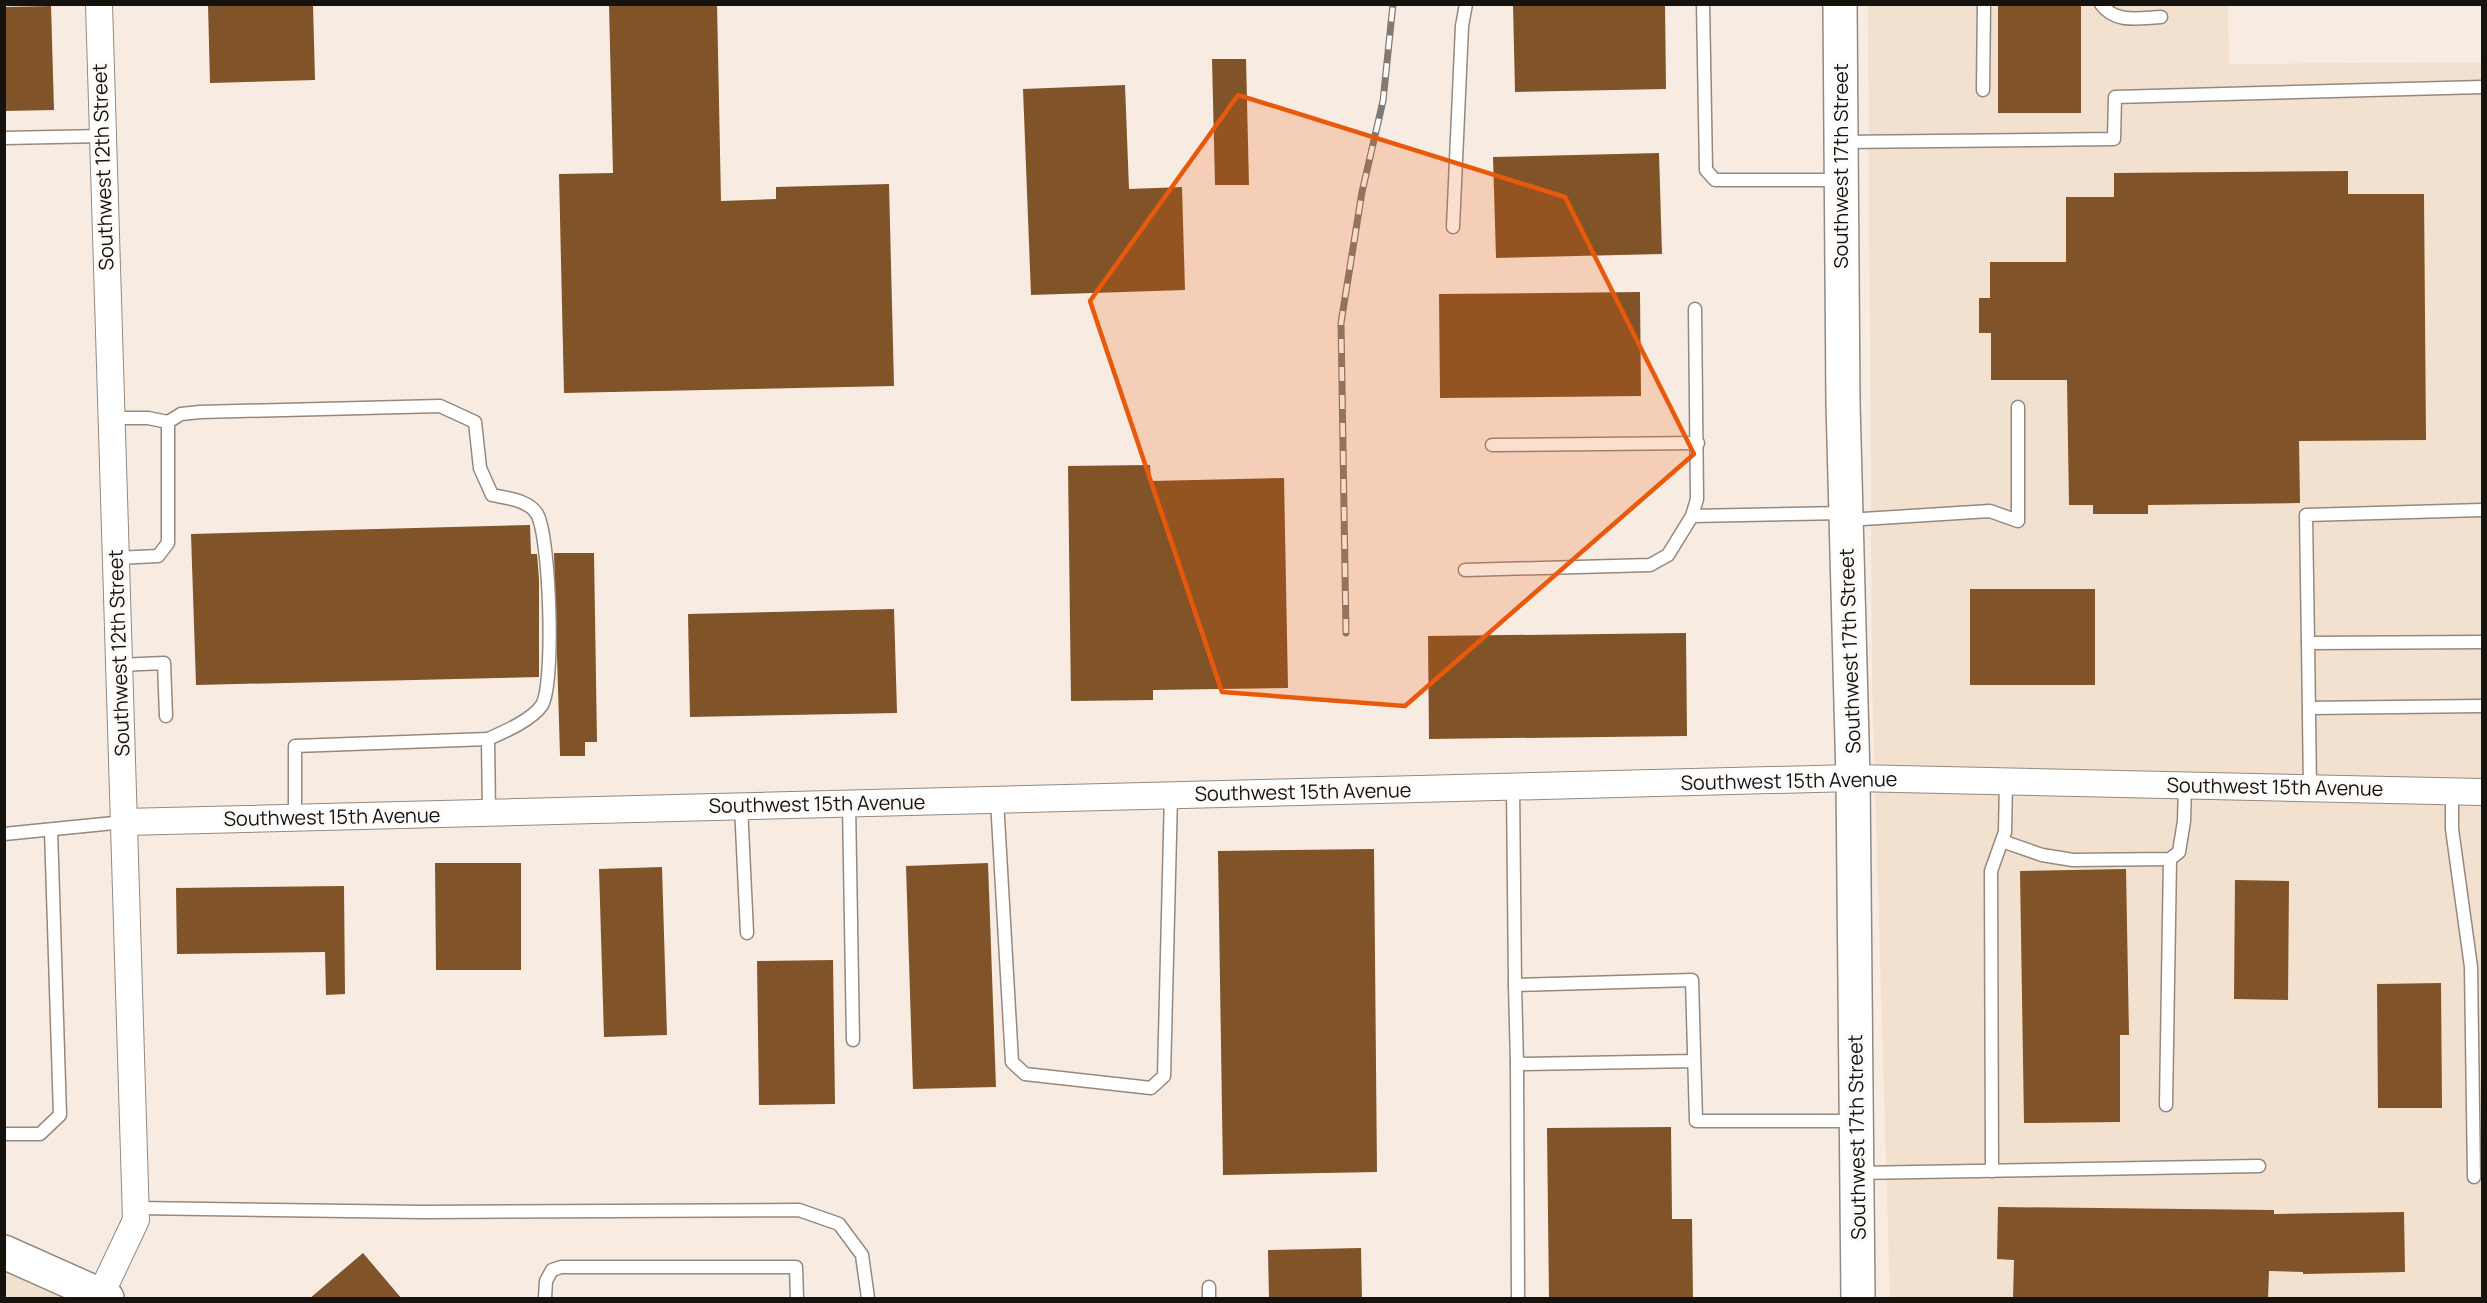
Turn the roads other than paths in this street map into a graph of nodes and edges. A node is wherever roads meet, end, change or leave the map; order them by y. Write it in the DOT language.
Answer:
graph roads {
  1 [pos="99,4"];
  2 [pos="1466,4"];
  3 [pos="1702,4"];
  4 [pos="1840,4"];
  5 [pos="1984,4"];
  6 [pos="2101,4"];
  7 [pos="2161,17"];
  8 [pos="2482,87"];
  9 [pos="1983,90"];
  10 [pos="102,136"];
  11 [pos="4,138"];
  12 [pos="1841,142"];
  13 [pos="1842,180"];
  14 [pos="1453,227"];
  15 [pos="1695,309"];
  16 [pos="2018,407"];
  17 [pos="111,417"];
  18 [pos="168,422"];
  19 [pos="1698,443"];
  20 [pos="1492,445"];
  21 [pos="2482,510"];
  22 [pos="1692,516"];
  23 [pos="1846,516"];
  24 [pos="116,558"];
  25 [pos="1466,570"];
  26 [pos="2482,642"];
  27 [pos="2308,643"];
  28 [pos="119,665"];
  29 [pos="2482,706"];
  30 [pos="2309,708"];
  31 [pos="166,716"];
  32 [pos="488,739"];
  33 [pos="1853,778"];
  34 [pos="2006,782"];
  35 [pos="2185,785"];
  36 [pos="1514,787"];
  37 [pos="2310,788"];
  38 [pos="2452,791"];
  39 [pos="2482,792"];
  40 [pos="1171,795"];
  41 [pos="997,800"];
  42 [pos="849,804"];
  43 [pos="741,806"];
  44 [pos="489,813"];
  45 [pos="295,818"];
  46 [pos="124,822"];
  47 [pos="51,830"];
  48 [pos="4,834"];
  49 [pos="2002,841"];
  50 [pos="2170,859"];
  51 [pos="747,933"];
  52 [pos="1515,985"];
  53 [pos="853,1040"];
  54 [pos="1694,1061"];
  55 [pos="1517,1064"];
  56 [pos="2166,1105"];
  57 [pos="1857,1121"];
  58 [pos="4,1134"];
  59 [pos="2259,1166"];
  60 [pos="1992,1171"];
  61 [pos="1857,1173"];
  62 [pos="2474,1177"];
  63 [pos="136,1208"];
  64 [pos="4,1252"];
  65 [pos="104,1296"];
  66 [pos="545,1299"];
  67 [pos="797,1299"];
  68 [pos="868,1299"];
  69 [pos="1518,1299"];
  70 [pos="1858,1299"];
  1 -- 10 [label="street, Southwest 12th Street"];
  2 -- 14 [label="lane"];
  3 -- 13 [label="lane"];
  4 -- 12 [label="main road, Southwest 17th Street"];
  5 -- 9 [label="lane"];
  6 -- 7 [label="lane"];
  8 -- 12 [label="lane"];
  10 -- 11 [label="lane"];
  10 -- 17 [label="street, Southwest 12th Street"];
  12 -- 13 [label="main road, Southwest 17th Street"];
  13 -- 23 [label="main road, Southwest 17th Street"];
  15 -- 19 [label="lane"];
  16 -- 23 [label="lane"];
  17 -- 18 [label="lane"];
  17 -- 24 [label="street, Southwest 12th Street"];
  18 -- 24 [label="lane"];
  18 -- 32 [label="lane"];
  19 -- 20 [label="lane"];
  19 -- 22 [label="lane"];
  21 -- 27 [label="lane"];
  22 -- 23 [label="lane"];
  22 -- 25 [label="lane"];
  23 -- 33 [label="main road, Southwest 17th Street"];
  24 -- 28 [label="street, Southwest 12th Street"];
  26 -- 27 [label="lane"];
  27 -- 30 [label="lane"];
  28 -- 31 [label="lane"];
  28 -- 46 [label="street, Southwest 12th Street"];
  29 -- 30 [label="lane"];
  30 -- 37 [label="lane"];
  32 -- 44 [label="lane"];
  32 -- 45 [label="lane"];
  33 -- 34 [label="street, Southwest 15th Avenue"];
  33 -- 36 [label="street, Southwest 15th Avenue"];
  33 -- 57 [label="main road, Southwest 17th Street"];
  34 -- 35 [label="street, Southwest 15th Avenue"];
  34 -- 49 [label="lane"];
  35 -- 37 [label="street, Southwest 15th Avenue"];
  35 -- 50 [label="lane"];
  36 -- 40 [label="street, Southwest 15th Avenue"];
  36 -- 52 [label="lane"];
  37 -- 38 [label="street, Southwest 15th Avenue"];
  38 -- 39 [label="street, Southwest 15th Avenue"];
  38 -- 62 [label="lane"];
  40 -- 41 [label="street, Southwest 15th Avenue"];
  40 -- 41 [label="lane"];
  41 -- 42 [label="street, Southwest 15th Avenue"];
  42 -- 43 [label="street, Southwest 15th Avenue"];
  42 -- 53 [label="lane"];
  43 -- 44 [label="street, Southwest 15th Avenue"];
  43 -- 51 [label="lane"];
  44 -- 45 [label="street, Southwest 15th Avenue"];
  45 -- 46 [label="street, Southwest 15th Avenue"];
  46 -- 47 [label="lane"];
  46 -- 63 [label="street, Southwest 12th Street"];
  47 -- 48 [label="lane"];
  47 -- 58 [label="lane"];
  49 -- 50 [label="lane"];
  49 -- 60 [label="lane"];
  50 -- 56 [label="lane"];
  52 -- 54 [label="lane"];
  52 -- 55 [label="lane"];
  54 -- 55 [label="lane"];
  54 -- 57 [label="lane"];
  55 -- 69 [label="lane"];
  57 -- 61 [label="main road, Southwest 17th Street"];
  59 -- 60 [label="lane"];
  60 -- 61 [label="lane"];
  61 -- 70 [label="main road, Southwest 17th Street"];
  63 -- 65 [label="street, Southwest 12th Street"];
  63 -- 68 [label="lane"];
  64 -- 65 [label="main road"];
  66 -- 67 [label="lane"];
}
